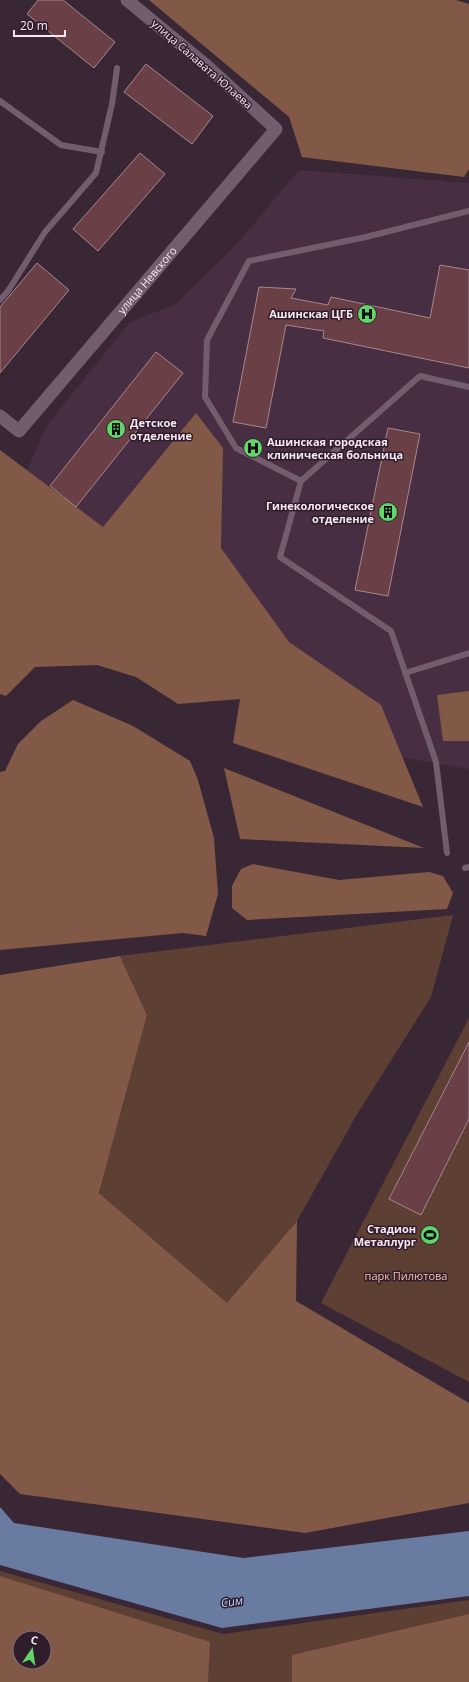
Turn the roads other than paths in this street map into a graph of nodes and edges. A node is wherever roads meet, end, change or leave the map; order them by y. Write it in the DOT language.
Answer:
graph roads {
  1 [pos="127,0"];
  2 [pos="117,68"];
  3 [pos="0,101"];
  4 [pos="276,129"];
  5 [pos="102,152"];
  6 [pos="469,211"];
  7 [pos="0,300"];
  8 [pos="469,387"];
  9 [pos="0,416"];
  10 [pos="301,481"];
  11 [pos="469,653"];
  12 [pos="405,673"];
  13 [pos="447,853"];
  1 -- 4 [label="street, улица Салавата Юлаева"];
  2 -- 5 [label="lane"];
  3 -- 5 [label="lane"];
  4 -- 9 [label="street, улица Невского"];
  5 -- 7 [label="lane"];
  6 -- 10 [label="lane"];
  8 -- 10 [label="lane"];
  10 -- 12 [label="lane"];
  11 -- 12 [label="lane"];
  12 -- 13 [label="lane"];
}
